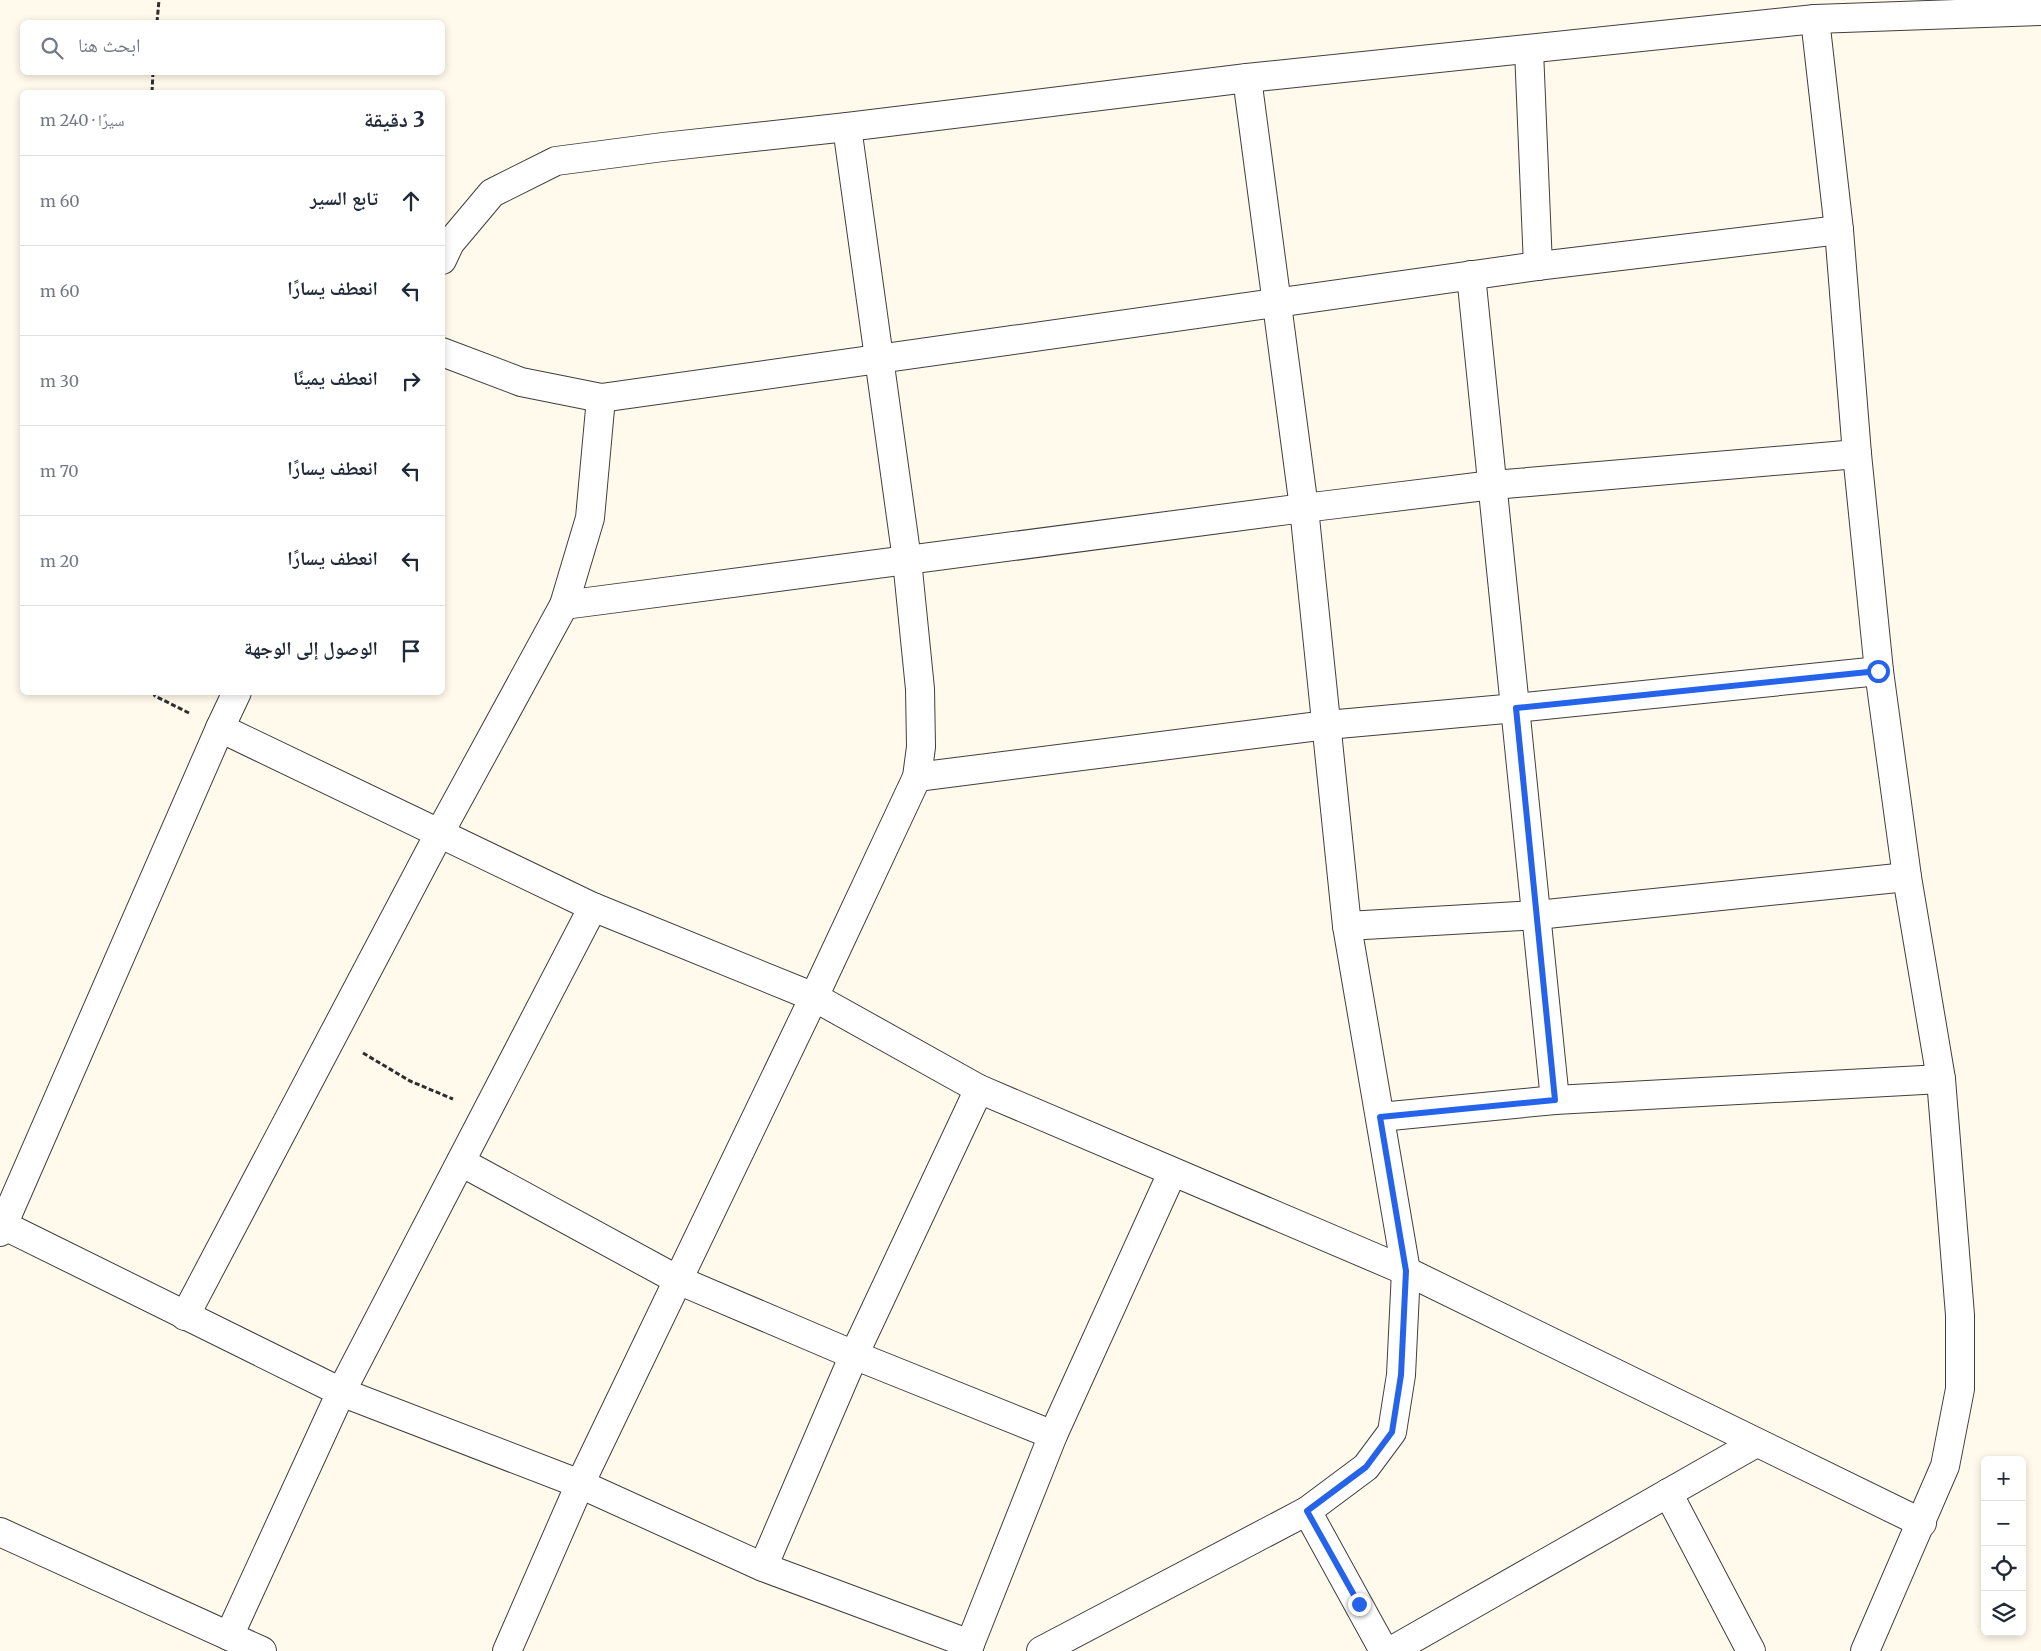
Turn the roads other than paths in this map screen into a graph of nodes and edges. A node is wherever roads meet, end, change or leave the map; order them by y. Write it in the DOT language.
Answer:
graph roads {
  1 [pos="2041,11"];
  2 [pos="1815,19"];
  3 [pos="1530,50"];
  4 [pos="1247,78"];
  5 [pos="847,127"];
  6 [pos="1839,230"];
  7 [pos="445,254"];
  8 [pos="1538,266"];
  9 [pos="1471,276"];
  10 [pos="1278,302"];
  11 [pos="445,353"];
  12 [pos="878,359"];
  13 [pos="601,398"];
  14 [pos="1857,454"];
  15 [pos="1493,486"];
  16 [pos="1304,508"];
  17 [pos="907,560"];
  18 [pos="564,605"];
  19 [pos="1878,671"];
  20 [pos="236,695"];
  21 [pos="1516,708"];
  22 [pos="1327,725"];
  23 [pos="220,728"];
  24 [pos="917,777"];
  25 [pos="439,834"];
  26 [pos="1907,877"];
  27 [pos="593,907"];
  28 [pos="1537,915"];
  29 [pos="1348,926"];
  30 [pos="814,997"];
  31 [pos="1941,1079"];
  32 [pos="979,1089"];
  33 [pos="1555,1100"];
  34 [pos="1380,1117"];
  35 [pos="461,1162"];
  36 [pos="1172,1173"];
  37 [pos="2,1228"];
  38 [pos="1406,1271"];
  39 [pos="678,1280"];
  40 [pos="185,1316"];
  41 [pos="854,1355"];
  42 [pos="341,1392"];
  43 [pos="1053,1435"];
  44 [pos="1756,1443"];
  45 [pos="580,1484"];
  46 [pos="1668,1493"];
  47 [pos="1307,1511"];
  48 [pos="1922,1523"];
  49 [pos="0,1532"];
  50 [pos="763,1567"];
  51 [pos="229,1636"];
  52 [pos="969,1648"];
  53 [pos="262,1651"];
  54 [pos="507,1651"];
  55 [pos="1041,1651"];
  56 [pos="1384,1651"];
  57 [pos="1391,1651"];
  58 [pos="1751,1651"];
  59 [pos="1865,1651"];
  1 -- 2 [label="street"];
  2 -- 3 [label="street"];
  2 -- 6 [label="street"];
  3 -- 4 [label="street"];
  3 -- 8 [label="street"];
  4 -- 5 [label="street"];
  4 -- 10 [label="street"];
  5 -- 7 [label="street"];
  5 -- 12 [label="street"];
  6 -- 8 [label="street"];
  6 -- 14 [label="street"];
  8 -- 9 [label="street"];
  9 -- 10 [label="street"];
  9 -- 15 [label="street"];
  10 -- 12 [label="street"];
  10 -- 16 [label="street"];
  11 -- 13 [label="street"];
  12 -- 13 [label="street"];
  12 -- 17 [label="street"];
  13 -- 18 [label="street"];
  14 -- 15 [label="street"];
  14 -- 19 [label="street"];
  15 -- 16 [label="street"];
  15 -- 21 [label="street"];
  16 -- 17 [label="street"];
  16 -- 22 [label="street"];
  17 -- 18 [label="street"];
  17 -- 24 [label="street"];
  18 -- 25 [label="street"];
  19 -- 21 [label="street"];
  19 -- 26 [label="street"];
  20 -- 23 [label="street"];
  21 -- 22 [label="street"];
  21 -- 28 [label="street"];
  22 -- 24 [label="street"];
  22 -- 29 [label="street"];
  23 -- 25 [label="street"];
  23 -- 37 [label="street"];
  24 -- 30 [label="street"];
  25 -- 27 [label="street"];
  25 -- 40 [label="street"];
  26 -- 28 [label="street"];
  26 -- 31 [label="street"];
  27 -- 30 [label="street"];
  27 -- 35 [label="street"];
  28 -- 29 [label="street"];
  28 -- 33 [label="street"];
  29 -- 34 [label="street"];
  30 -- 32 [label="street"];
  30 -- 39 [label="street"];
  31 -- 33 [label="street"];
  31 -- 48 [label="street"];
  32 -- 36 [label="street"];
  32 -- 41 [label="street"];
  33 -- 34 [label="street"];
  34 -- 38 [label="street"];
  35 -- 39 [label="street"];
  35 -- 42 [label="street"];
  36 -- 38 [label="street"];
  36 -- 43 [label="street"];
  37 -- 40 [label="street"];
  38 -- 44 [label="street"];
  38 -- 47 [label="street"];
  39 -- 41 [label="street"];
  39 -- 45 [label="street"];
  40 -- 42 [label="street"];
  41 -- 43 [label="street"];
  41 -- 50 [label="street"];
  42 -- 45 [label="street"];
  42 -- 51 [label="street"];
  43 -- 52 [label="street"];
  44 -- 46 [label="street"];
  44 -- 48 [label="street"];
  45 -- 50 [label="street"];
  45 -- 54 [label="street"];
  46 -- 57 [label="street"];
  46 -- 58 [label="street"];
  47 -- 55 [label="street"];
  47 -- 56 [label="street"];
  48 -- 59 [label="street"];
  49 -- 51 [label="street"];
  50 -- 52 [label="street"];
  51 -- 53 [label="street"];
}
